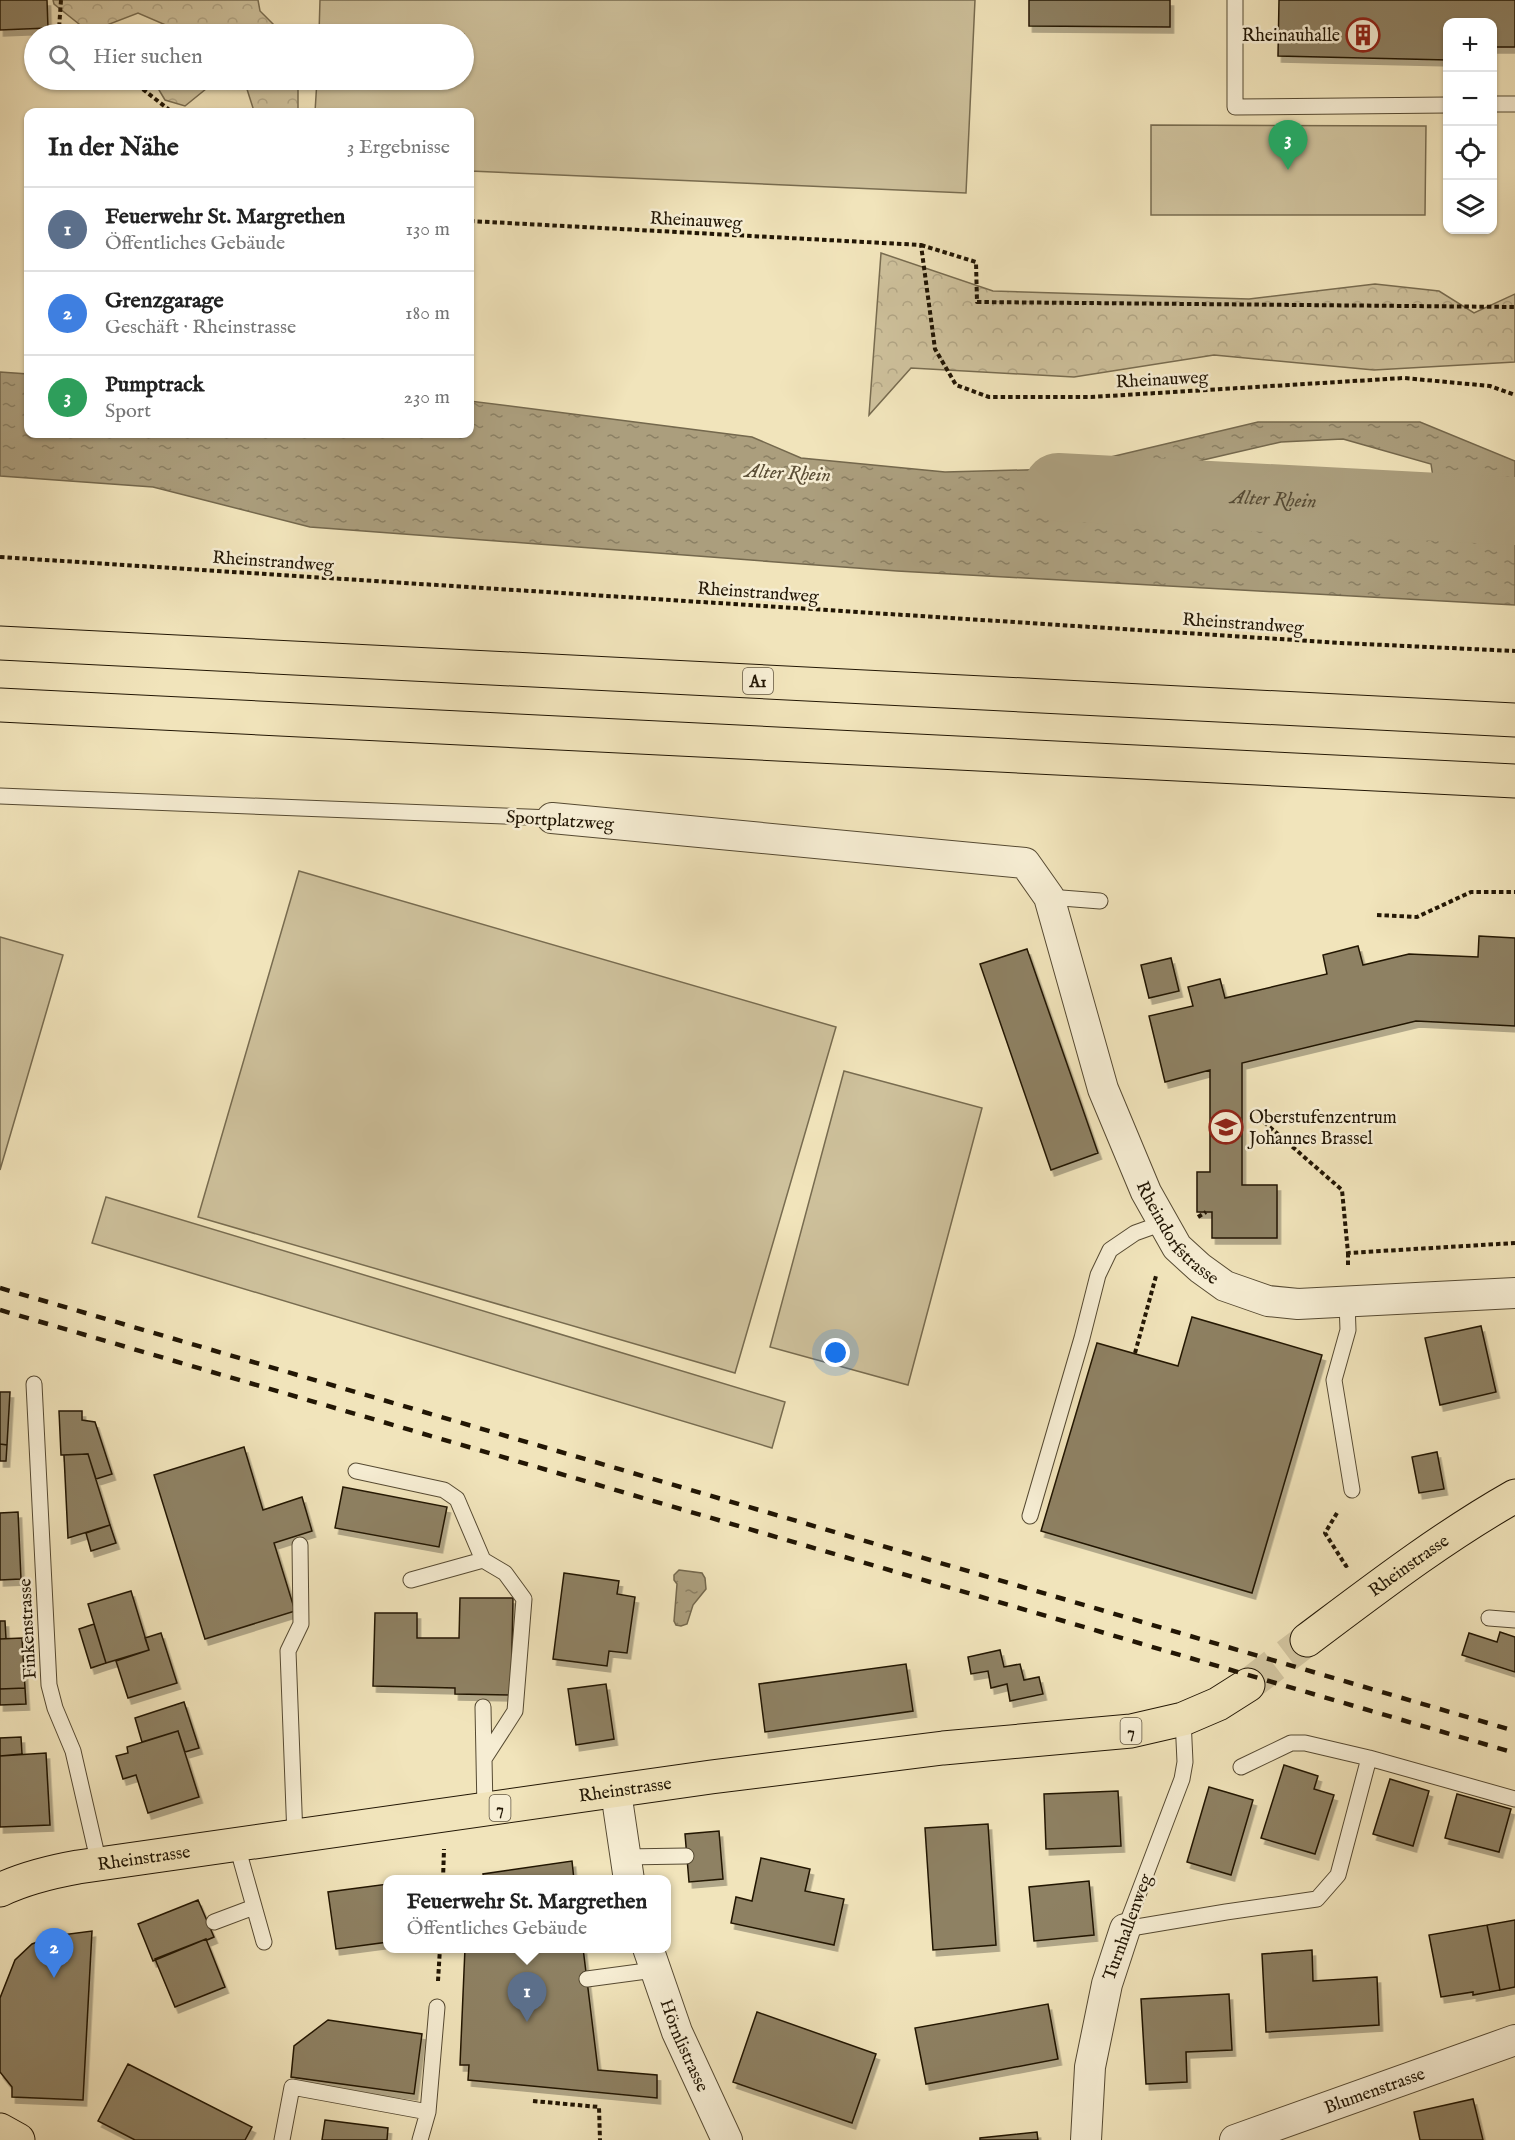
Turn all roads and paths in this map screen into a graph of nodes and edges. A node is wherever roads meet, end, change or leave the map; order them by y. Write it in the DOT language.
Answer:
graph roads {
  1 [pos="61,0"];
  2 [pos="1235,0"];
  3 [pos="59,24"];
  4 [pos="144,90"];
  5 [pos="1497,104"];
  6 [pos="1515,104"];
  7 [pos="1443,105"];
  8 [pos="167,108"];
  9 [pos="474,221"];
  10 [pos="921,245"];
  11 [pos="1515,307"];
  12 [pos="1515,395"];
  13 [pos="0,557"];
  14 [pos="0,643"];
  15 [pos="1515,651"];
  16 [pos="0,705"];
  17 [pos="1515,720"];
  18 [pos="1515,781"];
  19 [pos="0,796"];
  20 [pos="552,818"];
  21 [pos="1515,892"];
  22 [pos="1049,897"];
  23 [pos="1100,901"];
  24 [pos="1377,915"];
  25 [pos="1264,1122"];
  26 [pos="1163,1223"];
  27 [pos="1515,1243"];
  28 [pos="1158,1269"];
  29 [pos="1515,1293"];
  30 [pos="1347,1302"];
  31 [pos="1135,1353"];
  32 [pos="34,1384"];
  33 [pos="356,1472"];
  34 [pos="1352,1490"];
  35 [pos="1515,1496"];
  36 [pos="1030,1516"];
  37 [pos="300,1545"];
  38 [pos="483,1560"];
  39 [pos="1355,1560"];
  40 [pos="411,1580"];
  41 [pos="1489,1618"];
  42 [pos="1515,1620"];
  43 [pos="1307,1640"];
  44 [pos="1248,1685"];
  45 [pos="483,1707"];
  46 [pos="1183,1719"];
  47 [pos="1369,1758"];
  48 [pos="484,1759"];
  49 [pos="1241,1767"];
  50 [pos="616,1792"];
  51 [pos="1515,1799"];
  52 [pos="485,1810"];
  53 [pos="295,1838"];
  54 [pos="237,1846"];
  55 [pos="444,1846"];
  56 [pos="686,1856"];
  57 [pos="99,1864"];
  58 [pos="627,1868"];
  59 [pos="443,1875"];
  60 [pos="0,1890"];
  61 [pos="254,1907"];
  62 [pos="214,1922"];
  63 [pos="1125,1929"];
  64 [pos="264,1942"];
  65 [pos="651,1959"];
  66 [pos="587,1979"];
  67 [pos="437,2007"];
  68 [pos="1515,2040"];
  69 [pos="533,2101"];
  70 [pos="428,2112"];
  71 [pos="0,2130"];
  72 [pos="18,2140"];
  73 [pos="282,2140"];
  74 [pos="420,2140"];
  75 [pos="600,2140"];
  76 [pos="727,2140"];
  77 [pos="1086,2140"];
  78 [pos="1235,2140"];
  1 -- 3 [label="path"];
  2 -- 7 [label="lane"];
  4 -- 8 [label="path"];
  5 -- 6 [label="lane"];
  9 -- 10 [label="path, Rheinauweg"];
  10 -- 11 [label="path, Rheinauweg"];
  10 -- 12 [label="path, Rheinauweg"];
  13 -- 15 [label="path, Rheinstrandweg"];
  14 -- 17 [label="main road, A1"];
  16 -- 18 [label="main road"];
  19 -- 20 [label="lane, Sportplatzweg"];
  20 -- 22 [label="street, Sportplatzweg"];
  21 -- 24 [label="path"];
  22 -- 23 [label="lane"];
  22 -- 26 [label="street, Rheindorfstrasse"];
  25 -- 27 [label="path"];
  26 -- 30 [label="street, Rheindorfstrasse"];
  26 -- 36 [label="lane"];
  28 -- 31 [label="path"];
  29 -- 30 [label="street, Rheindorfstrasse"];
  30 -- 34 [label="lane"];
  32 -- 57 [label="lane, Finkenstrasse"];
  33 -- 38 [label="lane"];
  34 -- 39 [label="path"];
  35 -- 43 [label="main road, Rheinstrasse"];
  37 -- 53 [label="lane"];
  38 -- 40 [label="lane"];
  38 -- 48 [label="lane"];
  41 -- 42 [label="lane"];
  44 -- 46 [label="main road, Rheinstrasse / 7"];
  45 -- 48 [label="lane"];
  46 -- 50 [label="main road, Rheinstrasse / 7"];
  46 -- 63 [label="lane, Turnhallenweg"];
  47 -- 49 [label="lane"];
  47 -- 51 [label="lane"];
  47 -- 63 [label="lane"];
  48 -- 52 [label="lane"];
  50 -- 52 [label="main road, Rheinstrasse / 7"];
  50 -- 58 [label="street"];
  52 -- 53 [label="main road, Rheinstrasse / 7"];
  53 -- 54 [label="main road, Rheinstrasse / 7"];
  54 -- 57 [label="main road, Rheinstrasse / 7"];
  54 -- 61 [label="lane"];
  55 -- 59 [label="path"];
  56 -- 58 [label="lane"];
  57 -- 60 [label="main road, Rheinstrasse / 7"];
  61 -- 62 [label="lane"];
  61 -- 64 [label="lane"];
  63 -- 77 [label="street, Turnhallenweg"];
  65 -- 66 [label="lane"];
  65 -- 76 [label="street, Hörnlistrasse"];
  67 -- 70 [label="lane"];
  68 -- 78 [label="street, Blumenstrasse"];
  69 -- 75 [label="path"];
  70 -- 73 [label="lane"];
  70 -- 74 [label="lane"];
  71 -- 72 [label="main road"];
}
